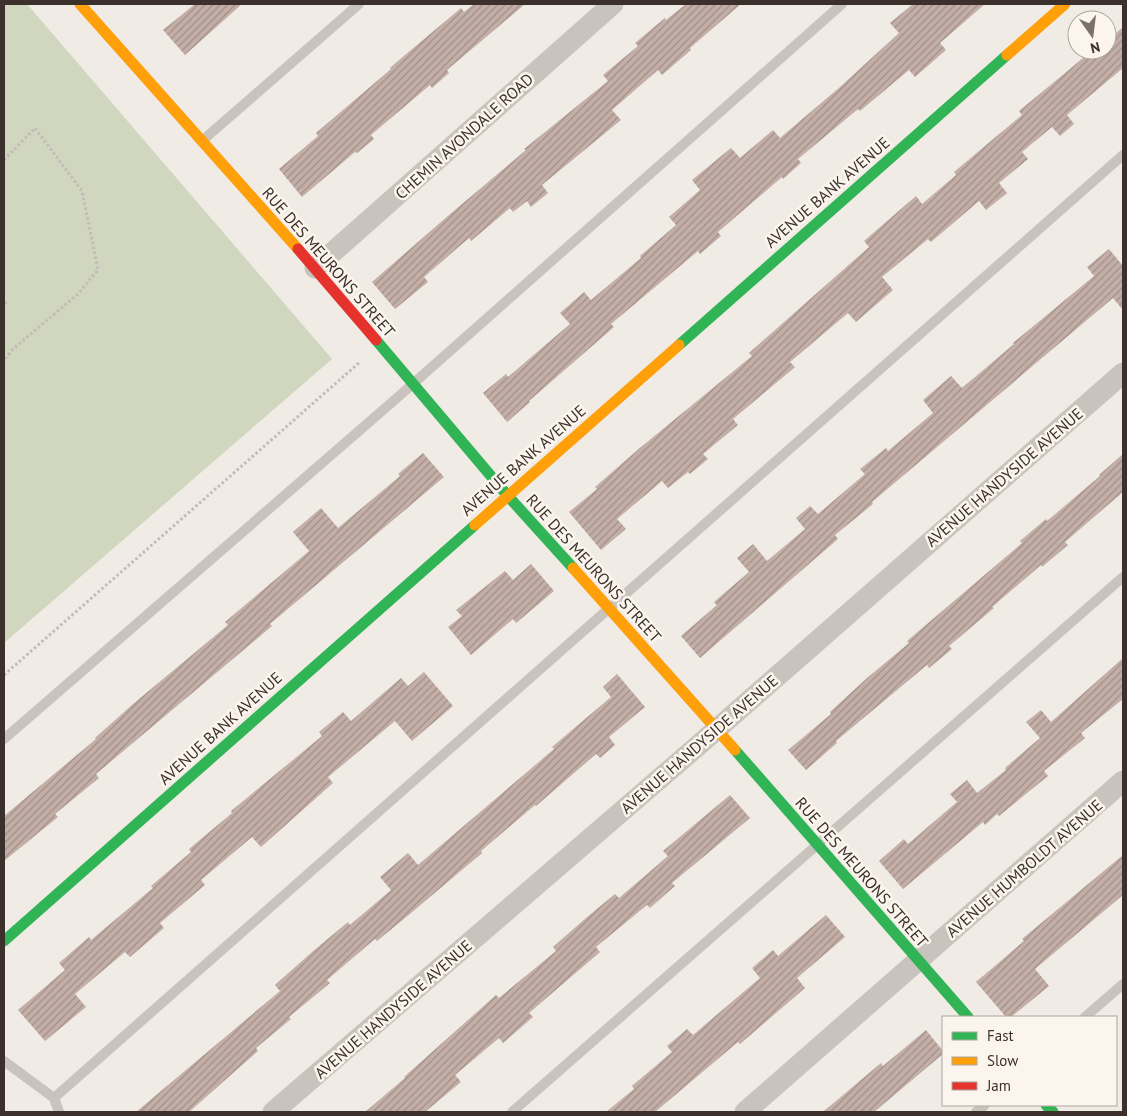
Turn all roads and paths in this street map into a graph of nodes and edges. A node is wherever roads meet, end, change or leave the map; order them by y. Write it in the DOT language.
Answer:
graph roads {
  1 [pos="358,4"];
  2 [pos="613,4"];
  3 [pos="842,4"];
  4 [pos="1065,4"];
  5 [pos="87,6"];
  6 [pos="202,141"];
  7 [pos="1123,155"];
  8 [pos="4,160"];
  9 [pos="315,268"];
  10 [pos="379,345"];
  11 [pos="4,360"];
  12 [pos="1123,373"];
  13 [pos="413,384"];
  14 [pos="507,495"];
  15 [pos="1123,577"];
  16 [pos="609,609"];
  17 [pos="4,676"];
  18 [pos="716,729"];
  19 [pos="4,739"];
  20 [pos="1123,782"];
  21 [pos="816,845"];
  22 [pos="4,941"];
  23 [pos="918,962"];
  24 [pos="1123,984"];
  25 [pos="967,1016"];
  26 [pos="1086,1016"];
  27 [pos="4,1061"];
  28 [pos="54,1098"];
  29 [pos="59,1112"];
  30 [pos="273,1112"];
  31 [pos="512,1112"];
  32 [pos="744,1112"];
  1 -- 6 [label="lane"];
  2 -- 9 [label="street, CHEMIN AVONDALE ROAD"];
  3 -- 13 [label="lane"];
  4 -- 14 [label="street, AVENUE BANK AVENUE"];
  5 -- 6 [label="street, RUE DES MEURONS STREET"];
  6 -- 9 [label="street, RUE DES MEURONS STREET"];
  7 -- 16 [label="lane"];
  8 -- 11 [label="path"];
  9 -- 10 [label="street, RUE DES MEURONS STREET"];
  10 -- 13 [label="street, RUE DES MEURONS STREET"];
  10 -- 17 [label="path"];
  12 -- 18 [label="street, AVENUE HANDYSIDE AVENUE"];
  13 -- 14 [label="street, RUE DES MEURONS STREET"];
  13 -- 19 [label="lane"];
  14 -- 16 [label="street, RUE DES MEURONS STREET"];
  14 -- 22 [label="street, AVENUE BANK AVENUE"];
  15 -- 21 [label="lane"];
  16 -- 18 [label="street, RUE DES MEURONS STREET"];
  16 -- 28 [label="lane"];
  18 -- 21 [label="street, RUE DES MEURONS STREET"];
  18 -- 30 [label="street, AVENUE HANDYSIDE AVENUE"];
  20 -- 23 [label="street, AVENUE HUMBOLDT AVENUE"];
  21 -- 23 [label="street, RUE DES MEURONS STREET"];
  21 -- 31 [label="lane"];
  23 -- 25 [label="street, RUE DES MEURONS STREET"];
  23 -- 32 [label="street, AVENUE HUMBOLDT AVENUE"];
  24 -- 26 [label="lane"];
  27 -- 28 [label="lane"];
  28 -- 29 [label="lane"];
}
